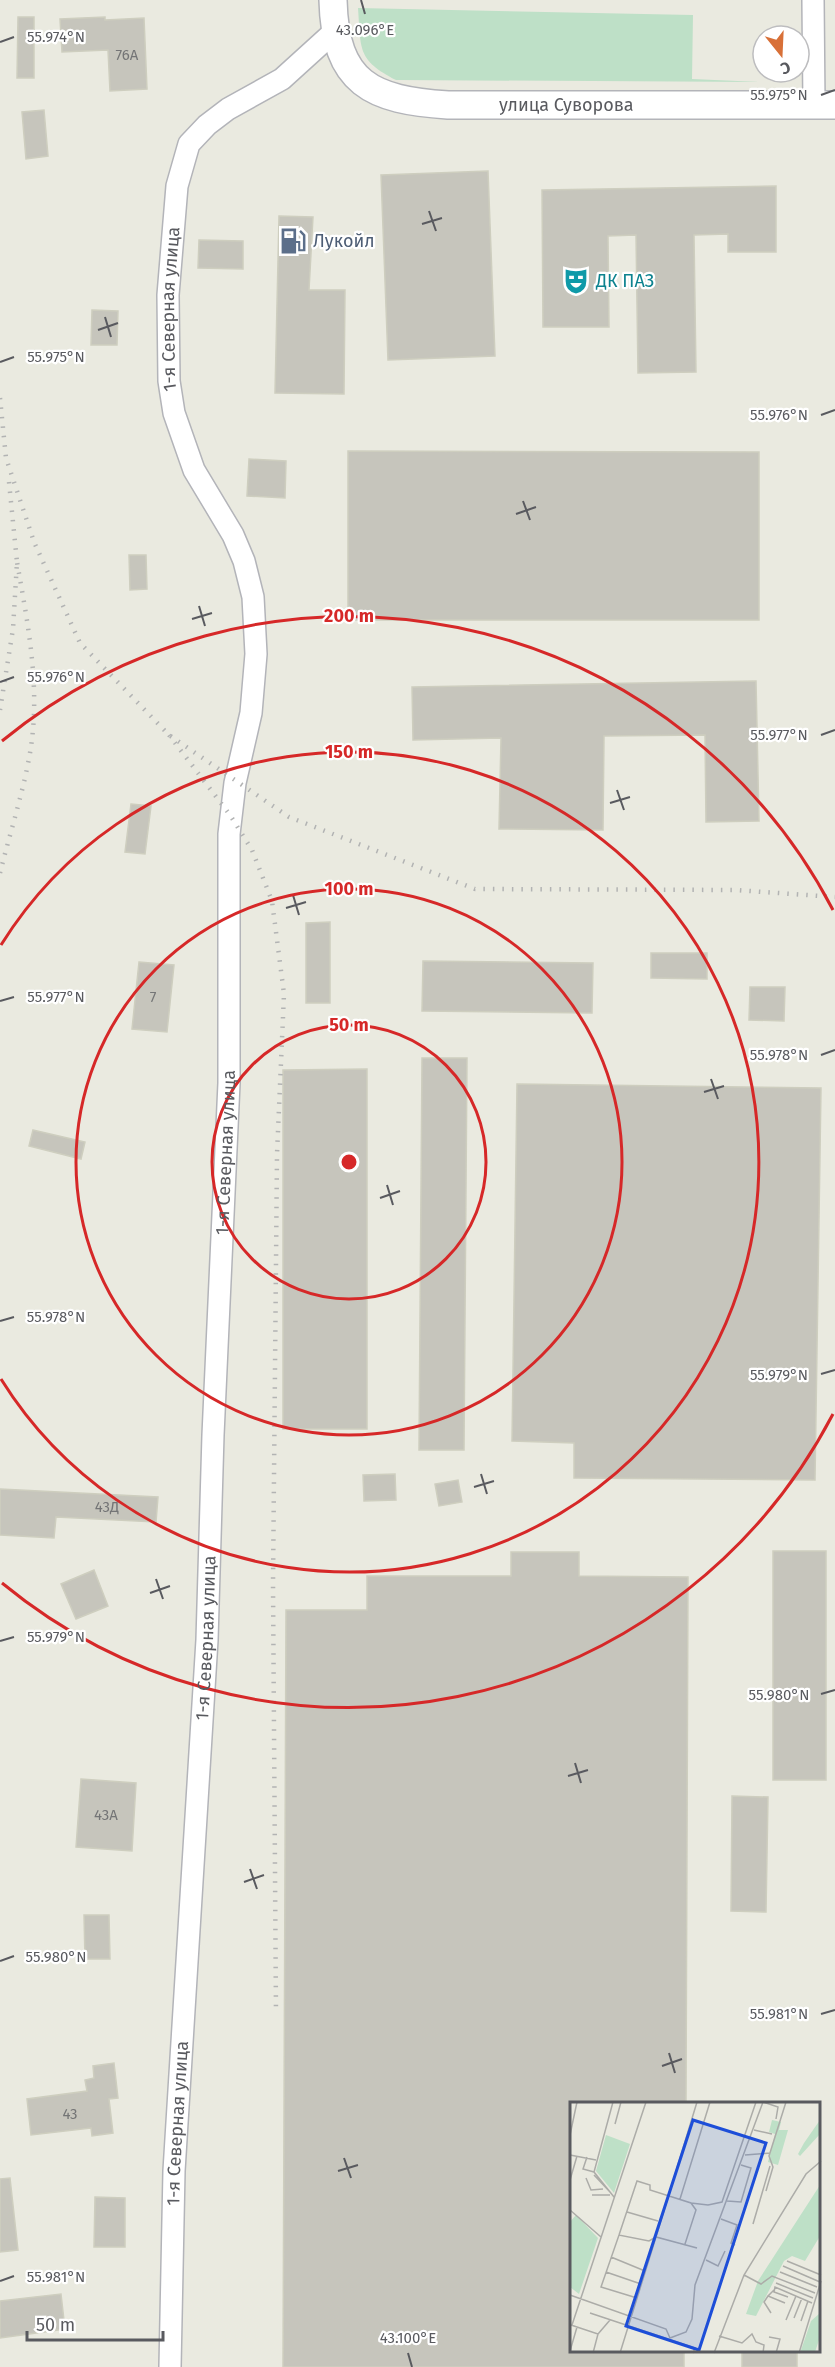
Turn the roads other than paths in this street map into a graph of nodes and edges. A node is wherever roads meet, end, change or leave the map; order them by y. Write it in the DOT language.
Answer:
graph roads {
  1 [pos="333,0"];
  2 [pos="813,0"];
  3 [pos="336,30"];
  4 [pos="824,104"];
  5 [pos="170,2367"];
  1 -- 3 [label="street, улица Суворова"];
  2 -- 4 [label="street"];
  3 -- 4 [label="street, улица Суворова"];
  3 -- 5 [label="street, 1-я Северная улица"];
}
